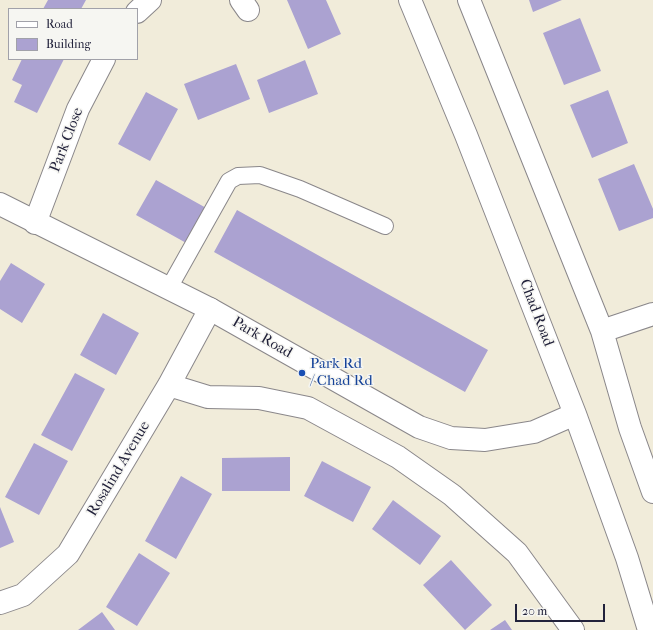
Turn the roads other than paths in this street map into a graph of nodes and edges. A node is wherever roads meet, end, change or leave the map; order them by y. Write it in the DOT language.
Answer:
graph roads {
  1 [pos="150,0"];
  2 [pos="410,0"];
  3 [pos="469,0"];
  4 [pos="138,11"];
  5 [pos="103,60"];
  6 [pos="0,204"];
  7 [pos="35,223"];
  8 [pos="385,226"];
  9 [pos="169,288"];
  10 [pos="210,309"];
  11 [pos="653,314"];
  12 [pos="602,331"];
  13 [pos="169,385"];
  14 [pos="575,414"];
  15 [pos="653,492"];
  16 [pos="0,603"];
  17 [pos="573,630"];
  18 [pos="649,630"];
  1 -- 4 [label="street"];
  2 -- 14 [label="street, Chad Road"];
  3 -- 12 [label="street"];
  5 -- 7 [label="street, Park Close"];
  6 -- 7 [label="street, Park Road"];
  7 -- 9 [label="street, Park Road"];
  8 -- 9 [label="lane"];
  9 -- 10 [label="street, Park Road"];
  10 -- 13 [label="street, Rosalind Avenue"];
  10 -- 14 [label="street, Park Road"];
  11 -- 12 [label="street"];
  12 -- 15 [label="street"];
  13 -- 16 [label="street, Rosalind Avenue"];
  13 -- 17 [label="street"];
  14 -- 18 [label="street, Chad Road"];
}
